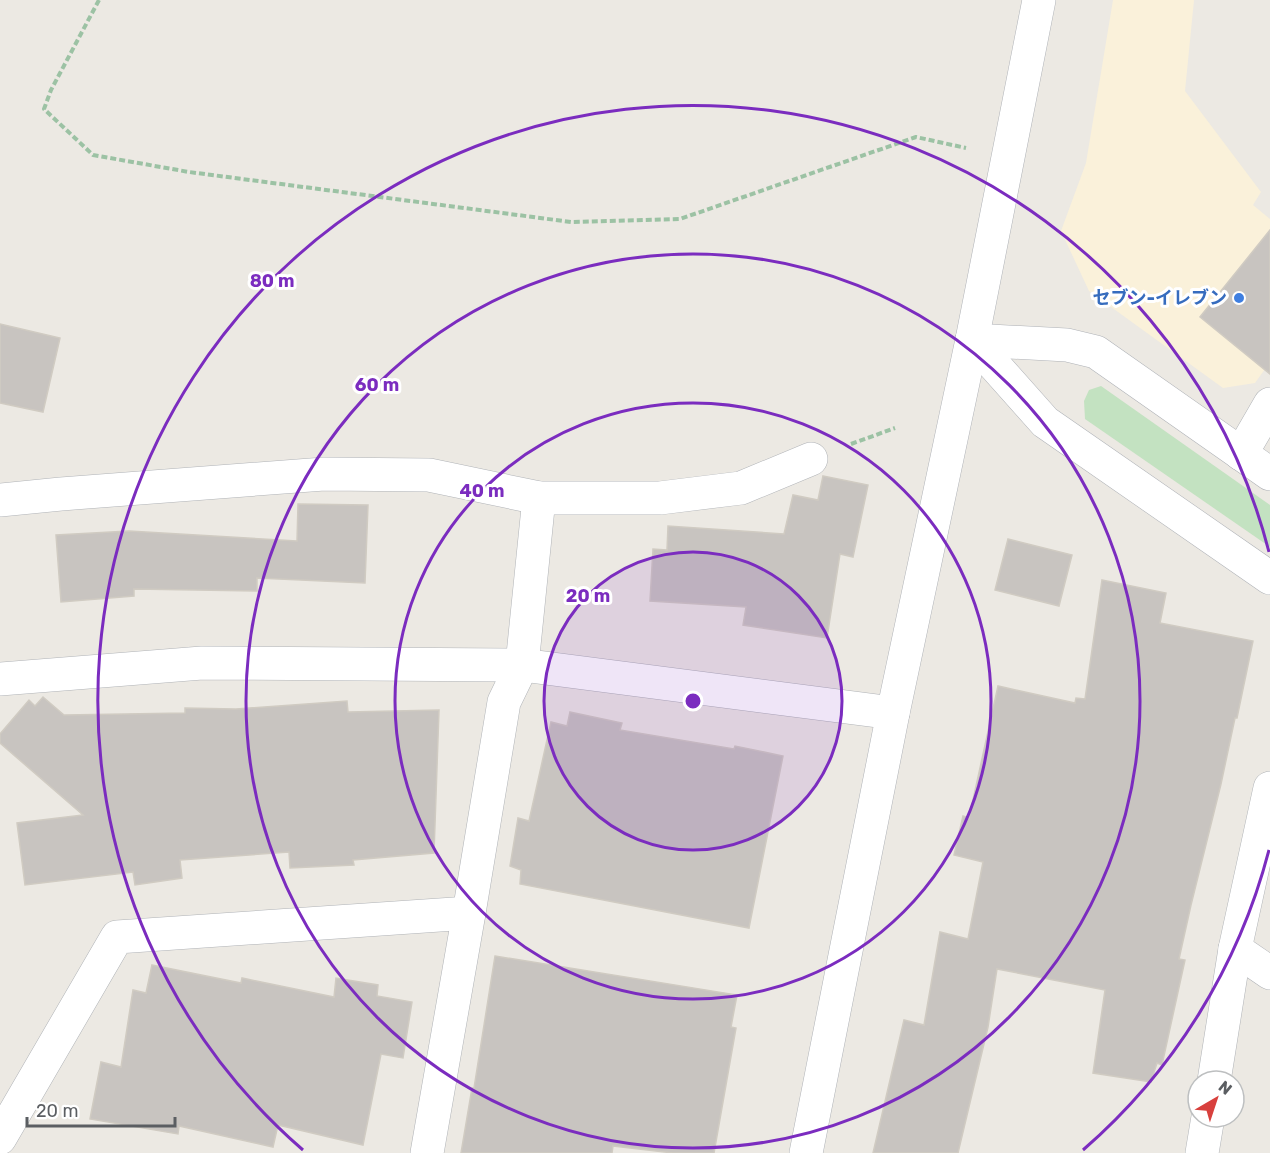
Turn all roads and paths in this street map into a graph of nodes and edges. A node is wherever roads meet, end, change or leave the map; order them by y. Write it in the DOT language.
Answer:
graph roads {
  1 [pos="99,0"];
  2 [pos="1039,0"];
  3 [pos="1007,156"];
  4 [pos="972,340"];
  5 [pos="1270,404"];
  6 [pos="1241,454"];
  7 [pos="811,459"];
  8 [pos="1270,474"];
  9 [pos="539,498"];
  10 [pos="0,500"];
  11 [pos="1270,578"];
  12 [pos="522,665"];
  13 [pos="0,680"];
  14 [pos="893,712"];
  15 [pos="1270,788"];
  16 [pos="469,913"];
  17 [pos="1235,949"];
  18 [pos="1270,973"];
  19 [pos="1216,1069"];
  20 [pos="1206,1129"];
  21 [pos="0,1138"];
  22 [pos="427,1153"];
  23 [pos="806,1153"];
  24 [pos="1202,1153"];
  1 -- 3 [label="path"];
  2 -- 3 [label="street"];
  3 -- 4 [label="street"];
  4 -- 6 [label="street"];
  4 -- 11 [label="street"];
  4 -- 14 [label="street"];
  5 -- 6 [label="street"];
  6 -- 8 [label="street"];
  7 -- 9 [label="street"];
  9 -- 10 [label="street"];
  9 -- 12 [label="street"];
  12 -- 13 [label="street"];
  12 -- 14 [label="street"];
  12 -- 16 [label="street"];
  14 -- 23 [label="street"];
  15 -- 17 [label="street"];
  16 -- 21 [label="street"];
  16 -- 22 [label="street"];
  17 -- 18 [label="street"];
  17 -- 19 [label="street"];
  20 -- 24 [label="street"];
}
